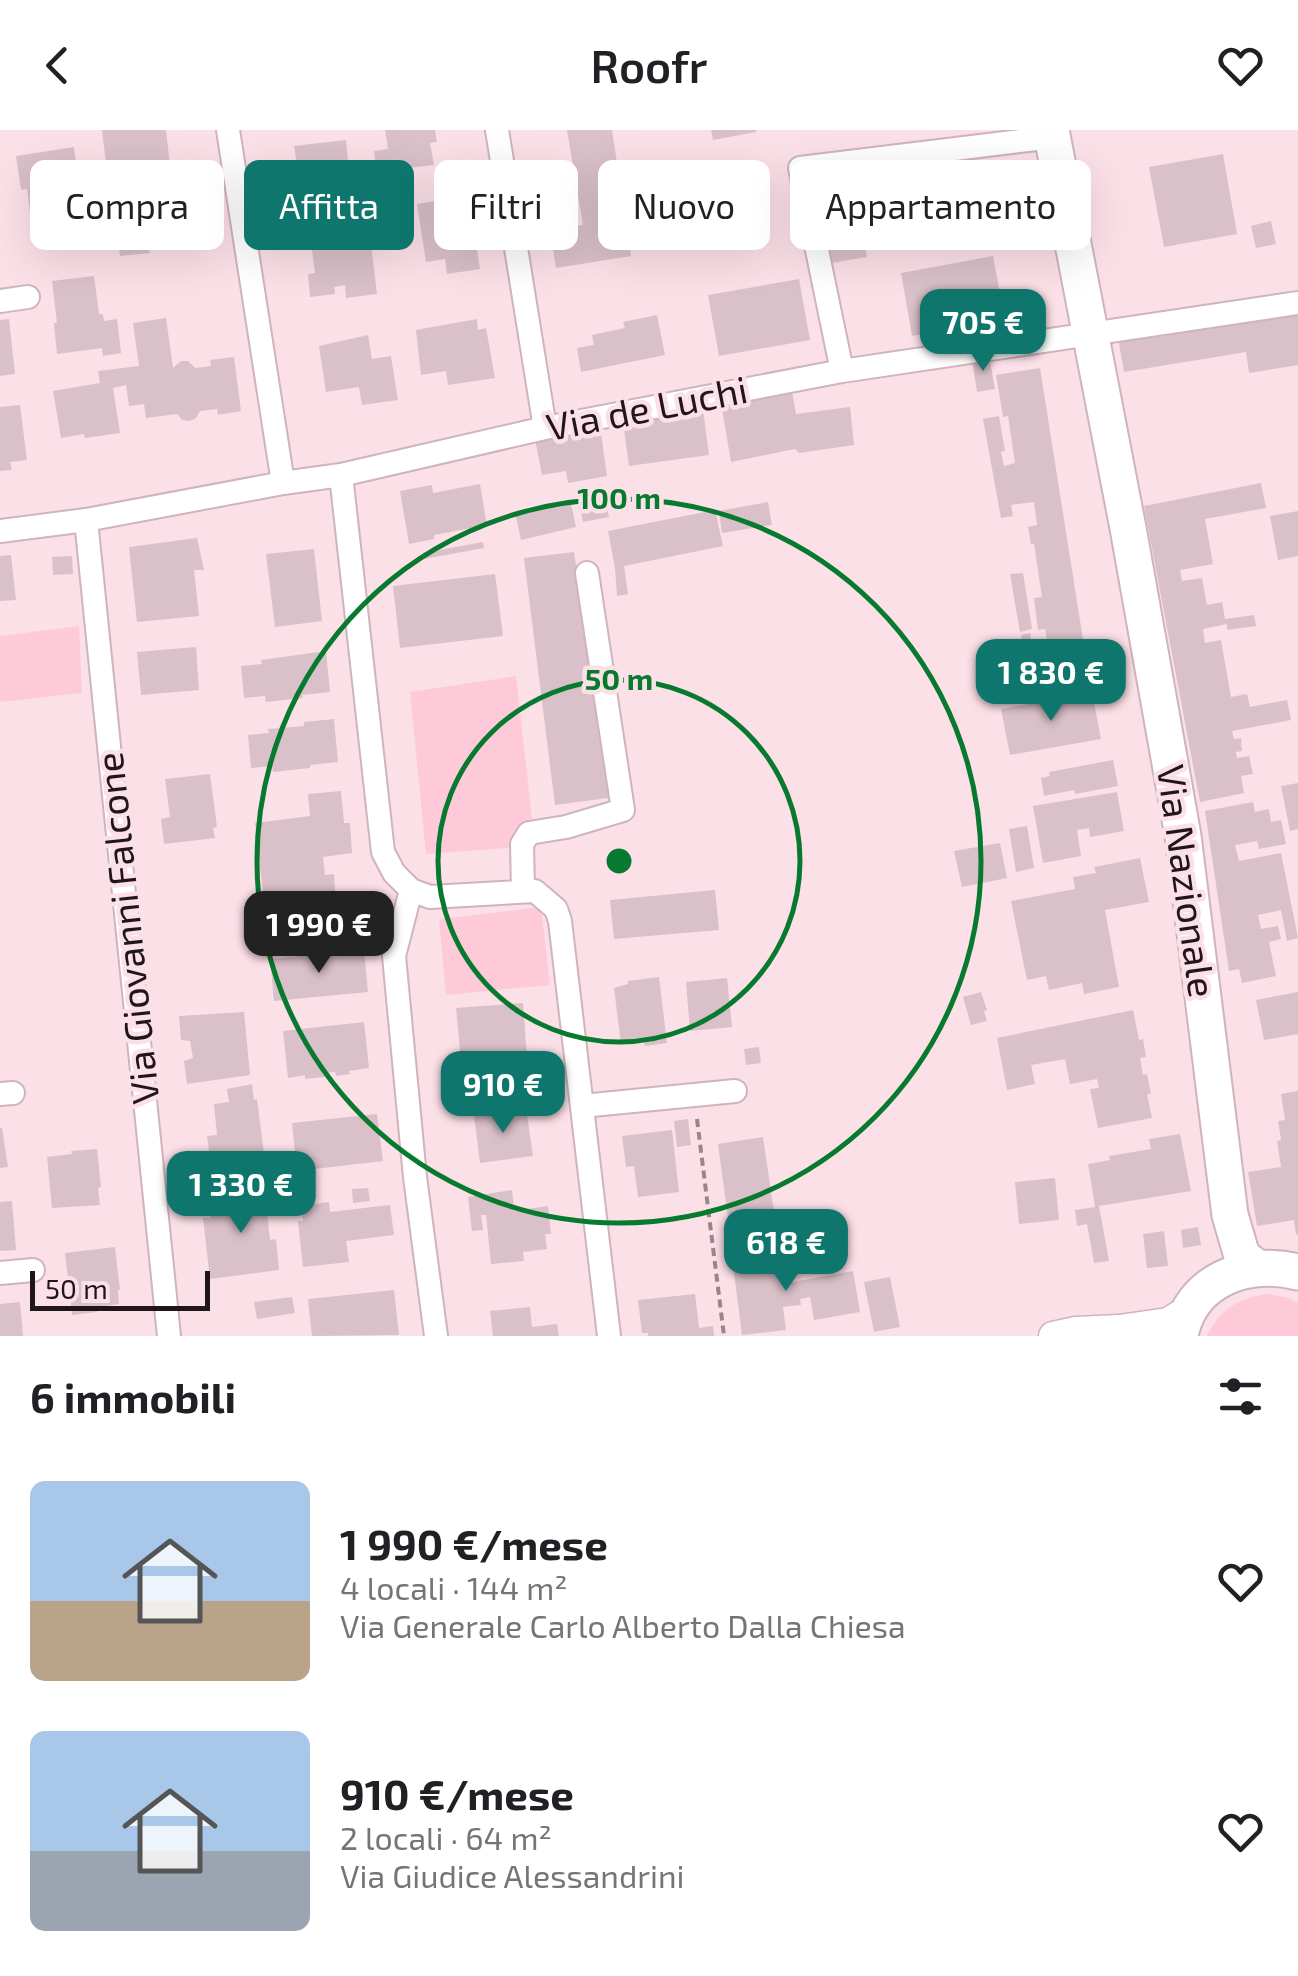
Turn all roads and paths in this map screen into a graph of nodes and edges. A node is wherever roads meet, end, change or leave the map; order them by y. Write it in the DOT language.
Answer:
graph roads {
  1 [pos="228,130"];
  2 [pos="498,130"];
  3 [pos="1052,134"];
  4 [pos="28,297"];
  5 [pos="0,301"];
  6 [pos="1298,304"];
  7 [pos="1091,333"];
  8 [pos="842,371"];
  9 [pos="545,428"];
  10 [pos="342,476"];
  11 [pos="283,483"];
  12 [pos="86,520"];
  13 [pos="0,532"];
  14 [pos="587,574"];
  15 [pos="411,890"];
  16 [pos="524,890"];
  17 [pos="735,1091"];
  18 [pos="694,1095"];
  19 [pos="582,1106"];
  20 [pos="1230,1215"];
  21 [pos="1256,1267"];
  22 [pos="33,1270"];
  23 [pos="1298,1271"];
  24 [pos="0,1273"];
  25 [pos="1194,1310"];
  26 [pos="1124,1333"];
  27 [pos="169,1336"];
  28 [pos="436,1336"];
  29 [pos="609,1336"];
  30 [pos="724,1336"];
  31 [pos="1053,1336"];
  1 -- 11 [label="street"];
  2 -- 9 [label="street"];
  3 -- 7 [label="main road, Via Nazionale"];
  3 -- 8 [label="street, Via Nazionale"];
  4 -- 5 [label="street"];
  6 -- 7 [label="street, Via de Luchi"];
  7 -- 8 [label="street, Via de Luchi"];
  7 -- 20 [label="main road, Via Nazionale"];
  8 -- 9 [label="street, Via de Luchi"];
  9 -- 10 [label="street, Via de Luchi"];
  10 -- 11 [label="street, Via de Luchi"];
  10 -- 15 [label="street"];
  11 -- 12 [label="street, Via de Luchi"];
  12 -- 13 [label="street, Via de Luchi"];
  12 -- 27 [label="street, Via Giovanni Falcone"];
  14 -- 16 [label="street"];
  15 -- 16 [label="street"];
  15 -- 28 [label="street"];
  16 -- 19 [label="street"];
  17 -- 18 [label="street"];
  18 -- 19 [label="street"];
  18 -- 30 [label="path"];
  19 -- 29 [label="street"];
  20 -- 21 [label="main road, Via Nazionale"];
  20 -- 25 [label="main road, Via Nazionale"];
  21 -- 23 [label="main road"];
  21 -- 25 [label="main road"];
  22 -- 24 [label="street"];
  25 -- 26 [label="street"];
  26 -- 31 [label="street"];
}
